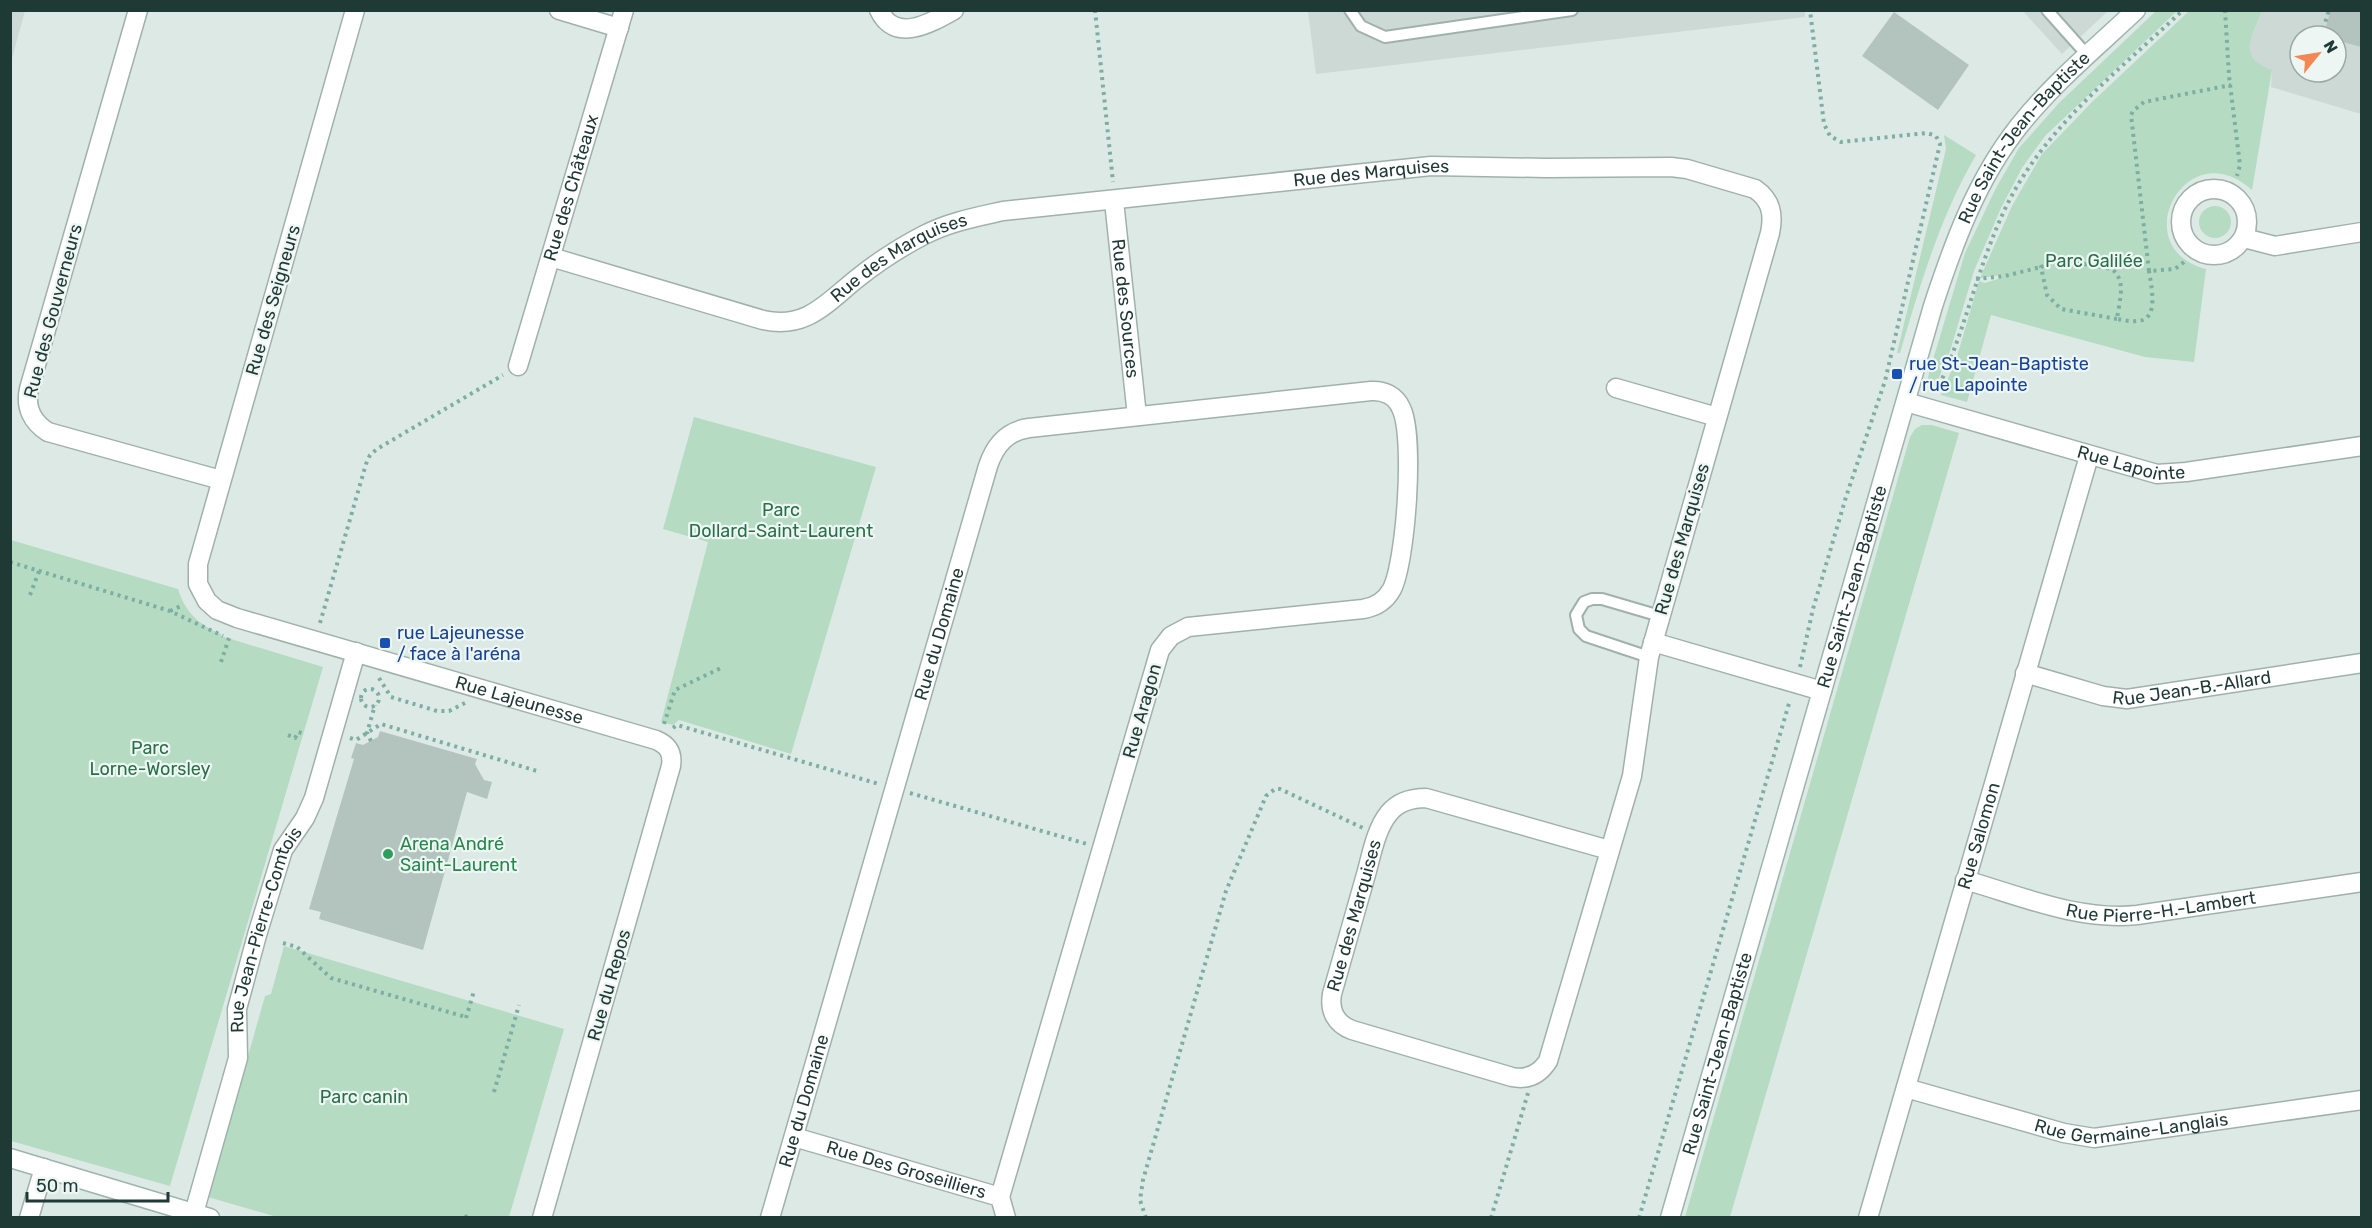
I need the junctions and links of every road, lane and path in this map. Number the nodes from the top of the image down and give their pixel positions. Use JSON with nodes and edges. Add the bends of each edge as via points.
{"nodes":[{"id":1,"x":138,"y":10,"type":"edge"},
{"id":2,"x":355,"y":10,"type":"edge"},
{"id":3,"x":559,"y":10,"type":"edge"},
{"id":4,"x":879,"y":10,"type":"edge"},
{"id":5,"x":954,"y":10,"type":"edge"},
{"id":6,"x":1095,"y":10,"type":"edge"},
{"id":7,"x":1350,"y":10,"type":"edge"},
{"id":8,"x":1572,"y":10,"type":"edge"},
{"id":9,"x":1810,"y":10,"type":"edge"},
{"id":10,"x":2047,"y":10,"type":"edge"},
{"id":11,"x":2136,"y":10,"type":"edge"},
{"id":12,"x":2183,"y":10,"type":"edge"},
{"id":13,"x":2225,"y":10,"type":"edge"},
{"id":14,"x":622,"y":19,"type":"edge"},
{"id":15,"x":2088,"y":56,"type":"junction"},
{"id":16,"x":2231,"y":86,"type":"junction"},
{"id":17,"x":2237,"y":176,"type":"dead end"},
{"id":18,"x":1113,"y":182,"type":"dead end"},
{"id":19,"x":1114,"y":201,"type":"junction"},
{"id":20,"x":2361,"y":232,"type":"edge"},
{"id":21,"x":2244,"y":238,"type":"dead end"},
{"id":22,"x":551,"y":257,"type":"junction"},
{"id":23,"x":2184,"y":262,"type":"dead end"},
{"id":24,"x":2041,"y":267,"type":"junction"},
{"id":25,"x":2149,"y":271,"type":"junction"},
{"id":26,"x":1976,"y":279,"type":"junction"},
{"id":27,"x":2117,"y":319,"type":"junction"},
{"id":28,"x":518,"y":366,"type":"joint"},
{"id":29,"x":1616,"y":388,"type":"dead end"},
{"id":30,"x":1396,"y":400,"type":"joint"},
{"id":31,"x":1906,"y":402,"type":"junction"},
{"id":32,"x":1931,"y":409,"type":"junction"},
{"id":33,"x":1137,"y":416,"type":"junction"},
{"id":34,"x":1717,"y":417,"type":"junction"},
{"id":35,"x":2361,"y":446,"type":"edge"},
{"id":36,"x":2089,"y":456,"type":"junction"},
{"id":37,"x":221,"y":480,"type":"junction"},
{"id":38,"x":10,"y":562,"type":"edge"},
{"id":39,"x":39,"y":571,"type":"junction"},
{"id":40,"x":200,"y":590,"type":"joint"},
{"id":41,"x":30,"y":595,"type":"dead end"},
{"id":42,"x":183,"y":605,"type":"dead end"},
{"id":43,"x":170,"y":611,"type":"junction"},
{"id":44,"x":1660,"y":616,"type":"junction"},
{"id":45,"x":319,"y":624,"type":"dead end"},
{"id":46,"x":223,"y":636,"type":"dead end"},
{"id":47,"x":229,"y":638,"type":"dead end"},
{"id":48,"x":1651,"y":649,"type":"junction"},
{"id":49,"x":356,"y":652,"type":"junction"},
{"id":50,"x":221,"y":663,"type":"dead end"},
{"id":51,"x":2361,"y":663,"type":"edge"},
{"id":52,"x":721,"y":668,"type":"dead end"},
{"id":53,"x":2025,"y":673,"type":"junction"},
{"id":54,"x":373,"y":674,"type":"dead end"},
{"id":55,"x":1795,"y":682,"type":"junction"},
{"id":56,"x":1822,"y":691,"type":"junction"},
{"id":57,"x":470,"y":702,"type":"dead end"},
{"id":58,"x":376,"y":704,"type":"junction"},
{"id":59,"x":371,"y":722,"type":"junction"},
{"id":60,"x":381,"y":724,"type":"junction"},
{"id":61,"x":663,"y":725,"type":"dead end"},
{"id":62,"x":673,"y":728,"type":"dead end"},
{"id":63,"x":367,"y":733,"type":"junction"},
{"id":64,"x":305,"y":734,"type":"dead end"},
{"id":65,"x":288,"y":735,"type":"dead end"},
{"id":66,"x":343,"y":736,"type":"dead end"},
{"id":67,"x":371,"y":741,"type":"dead end"},
{"id":68,"x":670,"y":752,"type":"joint"},
{"id":69,"x":537,"y":771,"type":"dead end"},
{"id":70,"x":879,"y":784,"type":"dead end"},
{"id":71,"x":909,"y":793,"type":"dead end"},
{"id":72,"x":1378,"y":836,"type":"junction"},
{"id":73,"x":1102,"y":848,"type":"junction"},
{"id":74,"x":1609,"y":850,"type":"junction"},
{"id":75,"x":1965,"y":880,"type":"junction"},
{"id":76,"x":2361,"y":882,"type":"edge"},
{"id":77,"x":283,"y":942,"type":"dead end"},
{"id":78,"x":474,"y":991,"type":"dead end"},
{"id":79,"x":519,"y":1005,"type":"dead end"},
{"id":80,"x":1533,"y":1075,"type":"junction"},
{"id":81,"x":1906,"y":1088,"type":"junction"},
{"id":82,"x":494,"y":1092,"type":"dead end"},
{"id":83,"x":2361,"y":1100,"type":"edge"},
{"id":84,"x":794,"y":1137,"type":"junction"},
{"id":85,"x":10,"y":1158,"type":"edge"},
{"id":86,"x":44,"y":1168,"type":"junction"},
{"id":87,"x":1000,"y":1197,"type":"junction"},
{"id":88,"x":202,"y":1215,"type":"edge"},
{"id":89,"x":29,"y":1218,"type":"edge"},
{"id":90,"x":542,"y":1218,"type":"edge"},
{"id":91,"x":770,"y":1218,"type":"edge"},
{"id":92,"x":1006,"y":1218,"type":"edge"},
{"id":93,"x":1146,"y":1218,"type":"edge"},
{"id":94,"x":1491,"y":1218,"type":"edge"},
{"id":95,"x":1639,"y":1218,"type":"edge"},
{"id":96,"x":1670,"y":1218,"type":"edge"},
{"id":97,"x":1868,"y":1218,"type":"edge"}],
"edges":[{"from":1,"to":37,"type":"street","name":"Rue des Gouverneurs","via":[[29,389],[28,408],[33,419],[48,432]]},
{"from":2,"to":37,"type":"street","name":"Rue des Seigneurs"},
{"from":3,"to":14,"type":"street"},
{"from":4,"to":5,"type":"street","via":[[890,23],[909,29]]},
{"from":6,"to":18,"type":"path"},
{"from":7,"to":8,"type":"lane","via":[[1361,26],[1385,37]]},
{"from":9,"to":55,"type":"path","via":[[1824,124],[1830,136],[1841,142],[1927,133],[1936,136],[1940,144],[1885,381],[1846,497]]},
{"from":10,"to":15,"type":"lane"},
{"from":11,"to":15,"type":"street","name":"Rue Saint-Jean-Baptiste"},
{"from":12,"to":26,"type":"path","via":[[2044,146],[2011,197]]},
{"from":13,"to":16,"type":"path"},
{"from":14,"to":22,"type":"street","name":"Rue des Châteaux"},
{"from":15,"to":31,"type":"street","name":"Rue Saint-Jean-Baptiste","via":[[2020,124],[1984,180],[1946,267]]},
{"from":16,"to":17,"type":"path","via":[[2240,165]]},
{"from":16,"to":25,"type":"path","via":[[2151,100],[2133,111]]},
{"from":19,"to":22,"type":"street","name":"Rue des Marquises","via":[[1003,211],[945,226],[882,260],[816,312],[786,322],[763,320]]},
{"from":19,"to":33,"type":"street","name":"Rue des Sources"},
{"from":19,"to":34,"type":"street","name":"Rue des Marquises","via":[[1431,166],[1671,166],[1749,187],[1767,201],[1773,222]]},
{"from":20,"to":21,"type":"street","via":[[2275,246]]},
{"from":22,"to":28,"type":"street","name":"Rue des Châteaux"},
{"from":23,"to":25,"type":"path","via":[[2175,268]]},
{"from":24,"to":26,"type":"path"},
{"from":24,"to":27,"type":"path","via":[[2047,295],[2061,309]]},
{"from":24,"to":27,"type":"path","via":[[2062,260],[2112,269],[2118,274],[2121,288]]},
{"from":25,"to":27,"type":"path","via":[[2151,312],[2139,322]]},
{"from":26,"to":32,"type":"path","via":[[1956,346]]},
{"from":28,"to":45,"type":"path","via":[[370,455]]},
{"from":29,"to":34,"type":"street"},
{"from":30,"to":33,"type":"street","name":"Rue du Domaine","via":[[1388,393],[1371,391]]},
{"from":30,"to":73,"type":"street","name":"Rue Aragon","via":[[1405,420],[1408,495],[1395,584],[1389,594],[1369,608],[1194,626],[1171,636],[1157,656]]},
{"from":31,"to":32,"type":"street","name":"Rue Lapointe"},
{"from":31,"to":56,"type":"street","name":"Rue Saint-Jean-Baptiste"},
{"from":32,"to":36,"type":"street","name":"Rue Lapointe"},
{"from":33,"to":84,"type":"street","name":"Rue du Domaine","via":[[1022,429],[1004,438],[992,454]]},
{"from":34,"to":44,"type":"street","name":"Rue des Marquises"},
{"from":35,"to":36,"type":"street","name":"Rue Lapointe","via":[[2170,474]]},
{"from":36,"to":53,"type":"street","name":"Rue Salomon"},
{"from":37,"to":40,"type":"street","name":"Rue des Seigneurs","via":[[198,564]]},
{"from":38,"to":39,"type":"path"},
{"from":39,"to":41,"type":"path"},
{"from":39,"to":43,"type":"path"},
{"from":40,"to":49,"type":"street","name":"Rue Lajeunesse","via":[[212,606],[228,614]]},
{"from":42,"to":43,"type":"path"},
{"from":43,"to":46,"type":"path"},
{"from":44,"to":48,"type":"street","name":"Rue des Marquises"},
{"from":44,"to":48,"type":"lane","via":[[1597,598],[1584,603],[1576,615],[1579,629],[1586,636]]},
{"from":47,"to":50,"type":"path"},
{"from":48,"to":55,"type":"street"},
{"from":48,"to":74,"type":"street","name":"Rue des Marquises","via":[[1633,771]]},
{"from":49,"to":68,"type":"street","name":"Rue Lajeunesse","via":[[655,740]]},
{"from":49,"to":88,"type":"street","name":"Rue Jean-Pierre-Comtois","via":[[314,798],[283,850],[257,935],[237,1009],[238,1058]]},
{"from":51,"to":53,"type":"street","name":"Rue Jean-B.-Allard","via":[[2127,699],[2103,696]]},
{"from":52,"to":61,"type":"path","via":[[675,690]]},
{"from":53,"to":75,"type":"street","name":"Rue Salomon"},
{"from":54,"to":57,"type":"path","name":"Rue Lajeunesse","via":[[391,697],[437,711],[449,711]]},
{"from":55,"to":56,"type":"street"},
{"from":55,"to":95,"type":"path"},
{"from":56,"to":96,"type":"street","name":"Rue Saint-Jean-Baptiste"},
{"from":58,"to":58,"type":"path","via":[[376,692],[364,692],[364,704]]},
{"from":58,"to":59,"type":"path"},
{"from":59,"to":60,"type":"path"},
{"from":59,"to":63,"type":"path"},
{"from":60,"to":63,"type":"path"},
{"from":60,"to":69,"type":"path"},
{"from":62,"to":70,"type":"path","via":[[676,725]]},
{"from":63,"to":66,"type":"path","via":[[356,740]]},
{"from":63,"to":67,"type":"path"},
{"from":64,"to":65,"type":"path","via":[[298,732],[295,738]]},
{"from":68,"to":90,"type":"street","name":"Rue du Repos","via":[[671,766]]},
{"from":71,"to":73,"type":"path"},
{"from":72,"to":74,"type":"street","name":"Rue des Marquises","via":[[1391,811],[1401,803],[1419,798]]},
{"from":72,"to":80,"type":"street","name":"Rue des Marquises","via":[[1332,994],[1334,1016],[1352,1030],[1512,1077]]},
{"from":72,"to":93,"type":"path","via":[[1288,792],[1275,789],[1266,796],[1226,891],[1140,1189]]},
{"from":73,"to":87,"type":"street","name":"Rue Aragon"},
{"from":74,"to":80,"type":"street","name":"Rue des Marquises","via":[[1550,1056]]},
{"from":75,"to":76,"type":"street","name":"Rue Pierre-H.-Lambert","via":[[2106,917]]},
{"from":75,"to":81,"type":"street","name":"Rue Salomon"},
{"from":77,"to":78,"type":"path","via":[[297,947],[332,978],[466,1018]]},
{"from":79,"to":82,"type":"path"},
{"from":80,"to":94,"type":"path"},
{"from":81,"to":83,"type":"street","name":"Rue Germaine-Langlais","via":[[2094,1138]]},
{"from":81,"to":97,"type":"street","name":"Rue Salomon"},
{"from":84,"to":87,"type":"street","name":"Rue Des Groseilliers"},
{"from":84,"to":91,"type":"street","name":"Rue du Domaine"},
{"from":85,"to":86,"type":"street"},
{"from":86,"to":88,"type":"street"},
{"from":86,"to":89,"type":"street"},
{"from":87,"to":92,"type":"street","name":"Rue Des Groseilliers"}]}
